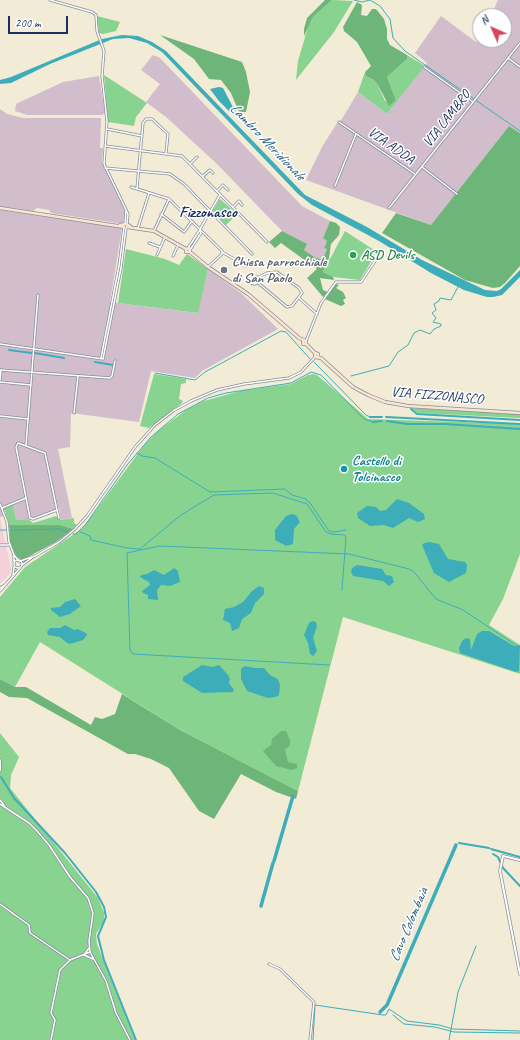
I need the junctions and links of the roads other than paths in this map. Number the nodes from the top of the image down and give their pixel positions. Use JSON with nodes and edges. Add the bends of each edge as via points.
{"nodes":[{"id":1,"x":50,"y":0,"type":"edge"},
{"id":2,"x":520,"y":42,"type":"edge"},
{"id":3,"x":508,"y":58,"type":"junction"},
{"id":4,"x":424,"y":67,"type":"dead end"},
{"id":5,"x":520,"y":67,"type":"edge"},
{"id":6,"x":473,"y":102,"type":"junction"},
{"id":7,"x":339,"y":122,"type":"dead end"},
{"id":8,"x":107,"y":129,"type":"junction"},
{"id":9,"x":356,"y":134,"type":"junction"},
{"id":10,"x":142,"y":136,"type":"junction"},
{"id":11,"x":105,"y":146,"type":"junction"},
{"id":12,"x":141,"y":150,"type":"junction"},
{"id":13,"x":166,"y":154,"type":"junction"},
{"id":14,"x":197,"y":157,"type":"dead end"},
{"id":15,"x":191,"y":163,"type":"junction"},
{"id":16,"x":422,"y":167,"type":"junction"},
{"id":17,"x":105,"y":168,"type":"junction"},
{"id":18,"x":139,"y":170,"type":"junction"},
{"id":19,"x":213,"y":173,"type":"dead end"},
{"id":20,"x":415,"y":174,"type":"junction"},
{"id":21,"x":203,"y":176,"type":"junction"},
{"id":22,"x":335,"y":186,"type":"dead end"},
{"id":23,"x":131,"y":187,"type":"dead end"},
{"id":24,"x":137,"y":189,"type":"junction"},
{"id":25,"x":228,"y":190,"type":"dead end"},
{"id":26,"x":217,"y":191,"type":"junction"},
{"id":27,"x":149,"y":193,"type":"junction"},
{"id":28,"x":220,"y":194,"type":"junction"},
{"id":29,"x":457,"y":194,"type":"dead end"},
{"id":30,"x":170,"y":199,"type":"junction"},
{"id":31,"x":242,"y":205,"type":"dead end"},
{"id":32,"x":233,"y":207,"type":"junction"},
{"id":33,"x":0,"y":208,"type":"edge"},
{"id":34,"x":389,"y":208,"type":"dead end"},
{"id":35,"x":210,"y":212,"type":"junction"},
{"id":36,"x":161,"y":214,"type":"junction"},
{"id":37,"x":192,"y":221,"type":"junction"},
{"id":38,"x":125,"y":226,"type":"junction"},
{"id":39,"x":138,"y":228,"type":"junction"},
{"id":40,"x":200,"y":230,"type":"junction"},
{"id":41,"x":154,"y":231,"type":"junction"},
{"id":42,"x":165,"y":236,"type":"junction"},
{"id":43,"x":267,"y":242,"type":"dead end"},
{"id":44,"x":149,"y":243,"type":"dead end"},
{"id":45,"x":178,"y":244,"type":"junction"},
{"id":46,"x":160,"y":248,"type":"junction"},
{"id":47,"x":189,"y":249,"type":"junction"},
{"id":48,"x":222,"y":252,"type":"junction"},
{"id":49,"x":252,"y":254,"type":"dead end"},
{"id":50,"x":157,"y":255,"type":"dead end"},
{"id":51,"x":172,"y":256,"type":"dead end"},
{"id":52,"x":375,"y":261,"type":"dead end"},
{"id":53,"x":246,"y":266,"type":"dead end"},
{"id":54,"x":208,"y":267,"type":"junction"},
{"id":55,"x":257,"y":278,"type":"junction"},
{"id":56,"x":257,"y":282,"type":"junction"},
{"id":57,"x":38,"y":295,"type":"dead end"},
{"id":58,"x":299,"y":298,"type":"junction"},
{"id":59,"x":317,"y":314,"type":"junction"},
{"id":60,"x":305,"y":342,"type":"junction"},
{"id":61,"x":0,"y":344,"type":"edge"},
{"id":62,"x":34,"y":349,"type":"junction"},
{"id":63,"x":316,"y":358,"type":"junction"},
{"id":64,"x":115,"y":361,"type":"dead end"},
{"id":65,"x":0,"y":370,"type":"edge"},
{"id":66,"x":32,"y":372,"type":"junction"},
{"id":67,"x":78,"y":376,"type":"junction"},
{"id":68,"x":0,"y":381,"type":"edge"},
{"id":69,"x":31,"y":385,"type":"junction"},
{"id":70,"x":74,"y":413,"type":"dead end"},
{"id":71,"x":520,"y":413,"type":"edge"},
{"id":72,"x":0,"y":416,"type":"edge"},
{"id":73,"x":29,"y":419,"type":"junction"},
{"id":74,"x":26,"y":445,"type":"junction"},
{"id":75,"x":26,"y":497,"type":"junction"},
{"id":76,"x":0,"y":504,"type":"edge"},
{"id":77,"x":2,"y":508,"type":"junction"},
{"id":78,"x":57,"y":510,"type":"junction"},
{"id":79,"x":59,"y":518,"type":"dead end"},
{"id":80,"x":0,"y":545,"type":"edge"},
{"id":81,"x":10,"y":545,"type":"junction"},
{"id":82,"x":14,"y":555,"type":"junction"},
{"id":83,"x":35,"y":556,"type":"junction"},
{"id":84,"x":19,"y":561,"type":"junction"},
{"id":85,"x":14,"y":562,"type":"junction"},
{"id":86,"x":14,"y":566,"type":"junction"},
{"id":87,"x":20,"y":567,"type":"junction"},
{"id":88,"x":12,"y":577,"type":"junction"},
{"id":89,"x":7,"y":583,"type":"junction"},
{"id":90,"x":0,"y":588,"type":"edge"},
{"id":91,"x":0,"y":591,"type":"edge"},
{"id":92,"x":0,"y":760,"type":"edge"},
{"id":93,"x":0,"y":770,"type":"edge"},
{"id":94,"x":0,"y":800,"type":"edge"},
{"id":95,"x":0,"y":804,"type":"edge"},
{"id":96,"x":6,"y":806,"type":"junction"},
{"id":97,"x":520,"y":860,"type":"edge"},
{"id":98,"x":0,"y":904,"type":"edge"},
{"id":99,"x":89,"y":947,"type":"junction"},
{"id":100,"x":90,"y":952,"type":"junction"},
{"id":101,"x":84,"y":955,"type":"junction"},
{"id":102,"x":66,"y":958,"type":"junction"},
{"id":103,"x":93,"y":958,"type":"junction"},
{"id":104,"x":70,"y":960,"type":"junction"},
{"id":105,"x":66,"y":964,"type":"junction"},
{"id":106,"x":269,"y":964,"type":"dead end"},
{"id":107,"x":520,"y":974,"type":"edge"},
{"id":108,"x":51,"y":1040,"type":"edge"},
{"id":109,"x":130,"y":1040,"type":"edge"},
{"id":110,"x":310,"y":1040,"type":"edge"}],
"edges":[{"from":1,"to":8,"type":"street","via":[[94,13],[104,51],[102,76]]},
{"from":2,"to":3,"type":"street","name":"VIA LAMBRO"},
{"from":3,"to":5,"type":"street"},
{"from":3,"to":6,"type":"street","name":"VIA LAMBRO"},
{"from":4,"to":6,"type":"street"},
{"from":6,"to":16,"type":"street","name":"VIA LAMBRO"},
{"from":7,"to":9,"type":"street","name":"VIA ADDA"},
{"from":8,"to":10,"type":"street"},
{"from":8,"to":11,"type":"street"},
{"from":9,"to":20,"type":"street","name":"VIA ADDA"},
{"from":9,"to":22,"type":"street"},
{"from":10,"to":12,"type":"street"},
{"from":10,"to":13,"type":"street","via":[[144,122],[146,119],[152,119],[168,134]]},
{"from":11,"to":12,"type":"street"},
{"from":11,"to":17,"type":"street"},
{"from":12,"to":13,"type":"street"},
{"from":12,"to":18,"type":"street"},
{"from":13,"to":15,"type":"street","via":[[182,156]]},
{"from":14,"to":15,"type":"street"},
{"from":15,"to":21,"type":"street"},
{"from":16,"to":20,"type":"street","name":"VIA LAMBRO"},
{"from":16,"to":29,"type":"street"},
{"from":17,"to":18,"type":"street"},
{"from":17,"to":38,"type":"street","via":[[128,216]]},
{"from":18,"to":24,"type":"street"},
{"from":18,"to":35,"type":"street","via":[[170,174],[184,184]]},
{"from":19,"to":21,"type":"street","via":[[210,170]]},
{"from":20,"to":34,"type":"street","name":"VIA LAMBRO"},
{"from":21,"to":26,"type":"street"},
{"from":23,"to":24,"type":"street"},
{"from":24,"to":27,"type":"street"},
{"from":25,"to":26,"type":"street","via":[[223,185]]},
{"from":26,"to":28,"type":"street"},
{"from":27,"to":30,"type":"street"},
{"from":27,"to":39,"type":"street"},
{"from":28,"to":32,"type":"street"},
{"from":28,"to":35,"type":"street"},
{"from":30,"to":36,"type":"street"},
{"from":30,"to":37,"type":"street"},
{"from":31,"to":32,"type":"street","via":[[239,201]]},
{"from":32,"to":43,"type":"street"},
{"from":33,"to":38,"type":"main road"},
{"from":35,"to":40,"type":"street"},
{"from":35,"to":49,"type":"street"},
{"from":36,"to":37,"type":"street","via":[[184,232]]},
{"from":36,"to":41,"type":"street"},
{"from":37,"to":40,"type":"street"},
{"from":38,"to":39,"type":"main road"},
{"from":38,"to":62,"type":"street","via":[[102,358]]},
{"from":39,"to":41,"type":"main road"},
{"from":40,"to":47,"type":"street"},
{"from":40,"to":48,"type":"street"},
{"from":41,"to":42,"type":"main road"},
{"from":42,"to":45,"type":"main road"},
{"from":42,"to":46,"type":"street"},
{"from":44,"to":46,"type":"street"},
{"from":45,"to":47,"type":"main road"},
{"from":45,"to":51,"type":"street"},
{"from":46,"to":50,"type":"street"},
{"from":47,"to":54,"type":"main road"},
{"from":48,"to":53,"type":"street"},
{"from":48,"to":54,"type":"street"},
{"from":52,"to":59,"type":"street","via":[[361,282],[336,282]]},
{"from":54,"to":60,"type":"main road","via":[[248,294]]},
{"from":55,"to":56,"type":"street"},
{"from":55,"to":56,"type":"street","via":[[253,276],[250,279],[253,284]]},
{"from":55,"to":58,"type":"street","via":[[270,272],[280,273],[301,290]]},
{"from":56,"to":58,"type":"street","via":[[287,306],[292,306]]},
{"from":57,"to":62,"type":"street"},
{"from":58,"to":59,"type":"street"},
{"from":59,"to":60,"type":"street"},
{"from":60,"to":63,"type":"main road","name":"VIA FIZZONASCO","via":[[318,353]]},
{"from":61,"to":62,"type":"street"},
{"from":62,"to":66,"type":"street"},
{"from":63,"to":71,"type":"main road","name":"VIA FIZZONASCO","via":[[354,387],[385,402],[408,406]]},
{"from":63,"to":83,"type":"street","via":[[289,378],[217,390],[173,411],[135,447],[87,516],[59,542]]},
{"from":64,"to":67,"type":"street","via":[[111,378]]},
{"from":65,"to":66,"type":"street"},
{"from":65,"to":68,"type":"street"},
{"from":66,"to":67,"type":"street"},
{"from":66,"to":69,"type":"street"},
{"from":67,"to":70,"type":"street"},
{"from":68,"to":69,"type":"street"},
{"from":69,"to":73,"type":"street"},
{"from":72,"to":73,"type":"street"},
{"from":73,"to":74,"type":"street"},
{"from":74,"to":75,"type":"street","via":[[18,443],[16,447]]},
{"from":74,"to":78,"type":"street","via":[[46,452]]},
{"from":75,"to":77,"type":"street"},
{"from":75,"to":78,"type":"street","via":[[31,519]]},
{"from":76,"to":77,"type":"street"},
{"from":77,"to":81,"type":"street"},
{"from":78,"to":79,"type":"street"},
{"from":80,"to":81,"type":"street"},
{"from":81,"to":82,"type":"street"},
{"from":82,"to":84,"type":"street"},
{"from":82,"to":85,"type":"street"},
{"from":83,"to":84,"type":"street"},
{"from":83,"to":87,"type":"street"},
{"from":84,"to":85,"type":"street"},
{"from":84,"to":87,"type":"street"},
{"from":85,"to":86,"type":"street"},
{"from":86,"to":87,"type":"street"},
{"from":86,"to":88,"type":"street"},
{"from":87,"to":88,"type":"street"},
{"from":88,"to":89,"type":"street"},
{"from":89,"to":90,"type":"street"},
{"from":89,"to":91,"type":"street"},
{"from":92,"to":93,"type":"street"},
{"from":94,"to":96,"type":"street"},
{"from":95,"to":96,"type":"street"},
{"from":96,"to":99,"type":"street","via":[[37,830],[88,898],[93,918]]},
{"from":97,"to":107,"type":"street","via":[[505,856],[502,857],[501,864]]},
{"from":98,"to":102,"type":"street","via":[[29,925],[30,933]]},
{"from":99,"to":100,"type":"street"},
{"from":99,"to":101,"type":"street"},
{"from":100,"to":101,"type":"street"},
{"from":100,"to":103,"type":"street"},
{"from":101,"to":103,"type":"street"},
{"from":101,"to":104,"type":"street"},
{"from":102,"to":104,"type":"street"},
{"from":102,"to":105,"type":"street"},
{"from":103,"to":109,"type":"street"},
{"from":104,"to":105,"type":"street"},
{"from":105,"to":108,"type":"street","via":[[58,974],[51,1009],[55,1020]]},
{"from":106,"to":110,"type":"street","via":[[280,970],[314,1002]]}]}
